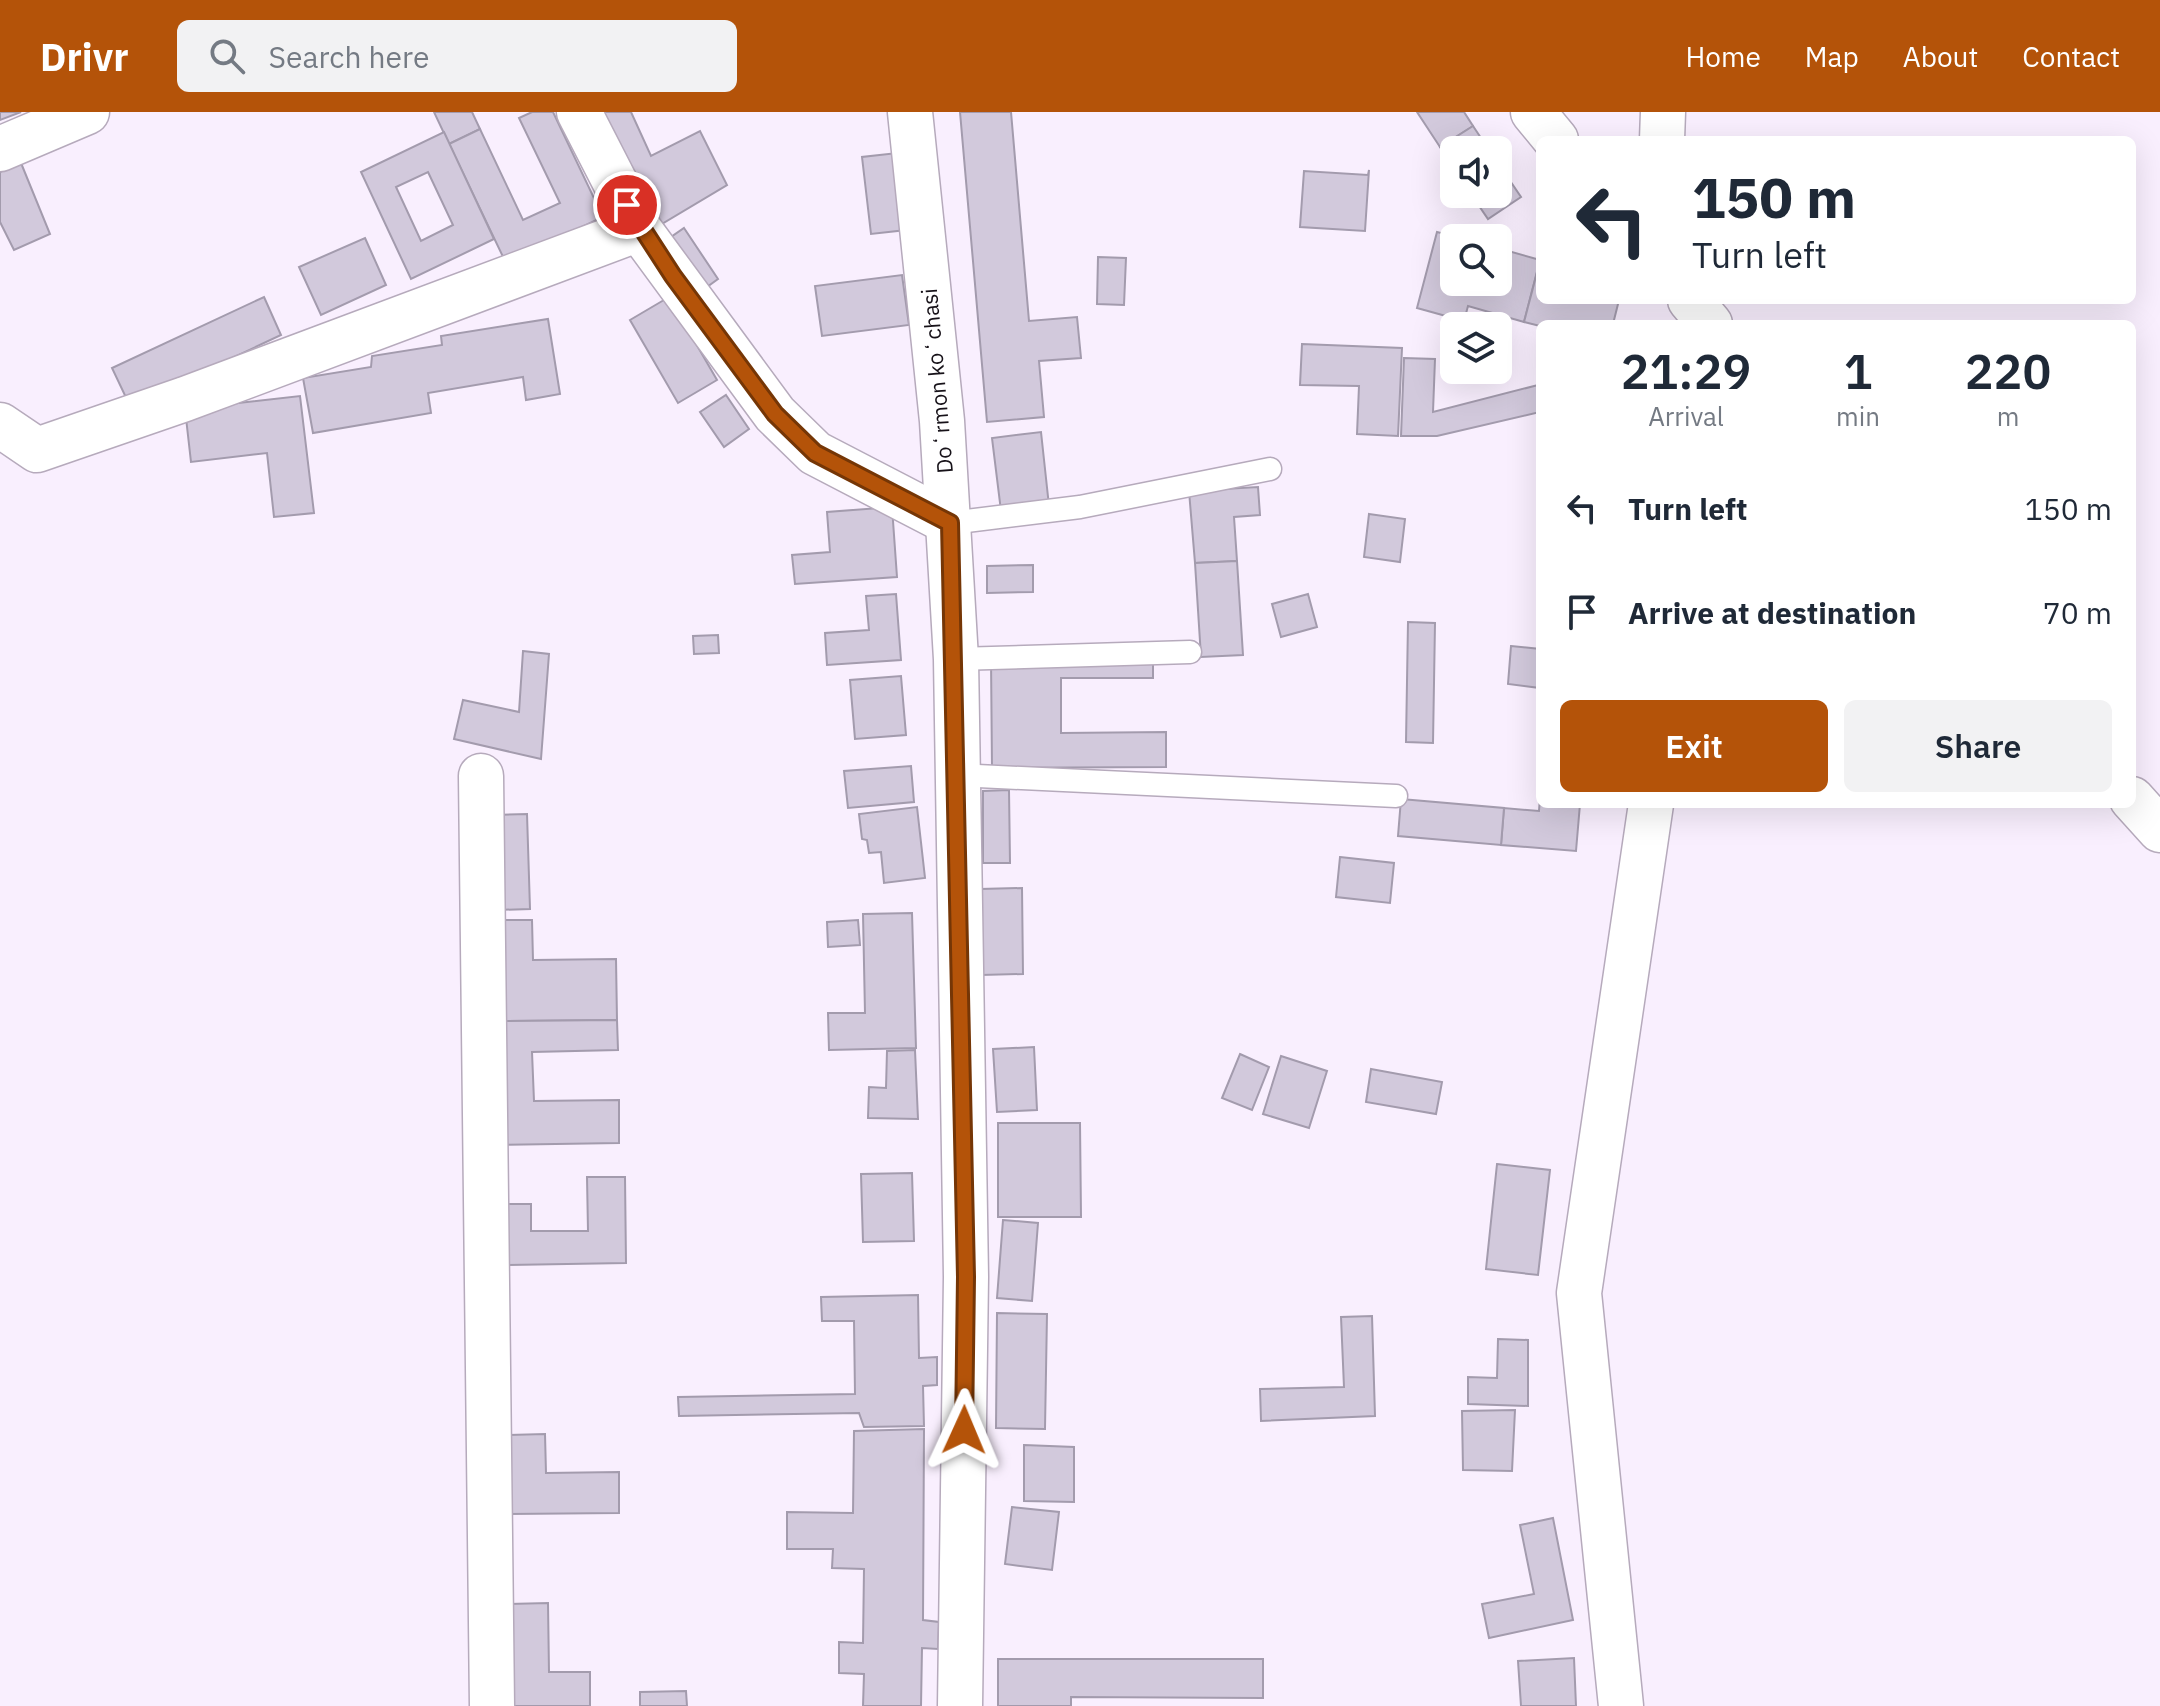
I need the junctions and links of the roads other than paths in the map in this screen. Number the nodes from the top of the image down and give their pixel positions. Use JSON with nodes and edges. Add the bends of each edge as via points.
{"nodes":[{"id":1,"x":87,"y":112,"type":"edge"},
{"id":2,"x":579,"y":112,"type":"edge"},
{"id":3,"x":910,"y":112,"type":"edge"},
{"id":4,"x":1533,"y":112,"type":"edge"},
{"id":5,"x":1663,"y":112,"type":"edge"},
{"id":6,"x":1553,"y":136,"type":"edge"},
{"id":7,"x":1662,"y":136,"type":"edge"},
{"id":8,"x":0,"y":149,"type":"edge"},
{"id":9,"x":639,"y":229,"type":"junction"},
{"id":10,"x":1693,"y":304,"type":"edge"},
{"id":11,"x":1707,"y":320,"type":"edge"},
{"id":12,"x":0,"y":425,"type":"edge"},
{"id":13,"x":1270,"y":469,"type":"dead end"},
{"id":14,"x":950,"y":523,"type":"junction"},
{"id":15,"x":1190,"y":652,"type":"dead end"},
{"id":16,"x":956,"y":659,"type":"junction"},
{"id":17,"x":957,"y":775,"type":"junction"},
{"id":18,"x":481,"y":776,"type":"dead end"},
{"id":19,"x":1396,"y":796,"type":"dead end"},
{"id":20,"x":2136,"y":803,"type":"edge"},
{"id":21,"x":1650,"y":808,"type":"edge"},
{"id":22,"x":2160,"y":830,"type":"edge"},
{"id":23,"x":492,"y":1706,"type":"edge"},
{"id":24,"x":960,"y":1706,"type":"edge"},
{"id":25,"x":1621,"y":1706,"type":"edge"}],
"edges":[{"from":1,"to":8,"type":"street"},
{"from":2,"to":9,"type":"street"},
{"from":3,"to":14,"type":"street","name":"Doʻrmon koʻchasi"},
{"from":4,"to":6,"type":"street"},
{"from":5,"to":7,"type":"street"},
{"from":9,"to":12,"type":"street","via":[[37,450]]},
{"from":9,"to":14,"type":"street","via":[[775,414],[815,453]]},
{"from":10,"to":11,"type":"street"},
{"from":13,"to":14,"type":"lane","via":[[1080,507]]},
{"from":14,"to":16,"type":"street","name":"Doʻrmon koʻchasi"},
{"from":15,"to":16,"type":"lane"},
{"from":16,"to":17,"type":"street","name":"Doʻrmon koʻchasi"},
{"from":17,"to":19,"type":"lane"},
{"from":17,"to":24,"type":"street","name":"Doʻrmon koʻchasi","via":[[966,1277]]},
{"from":18,"to":23,"type":"street"},
{"from":20,"to":22,"type":"street"},
{"from":21,"to":25,"type":"street","via":[[1579,1293]]}]}
